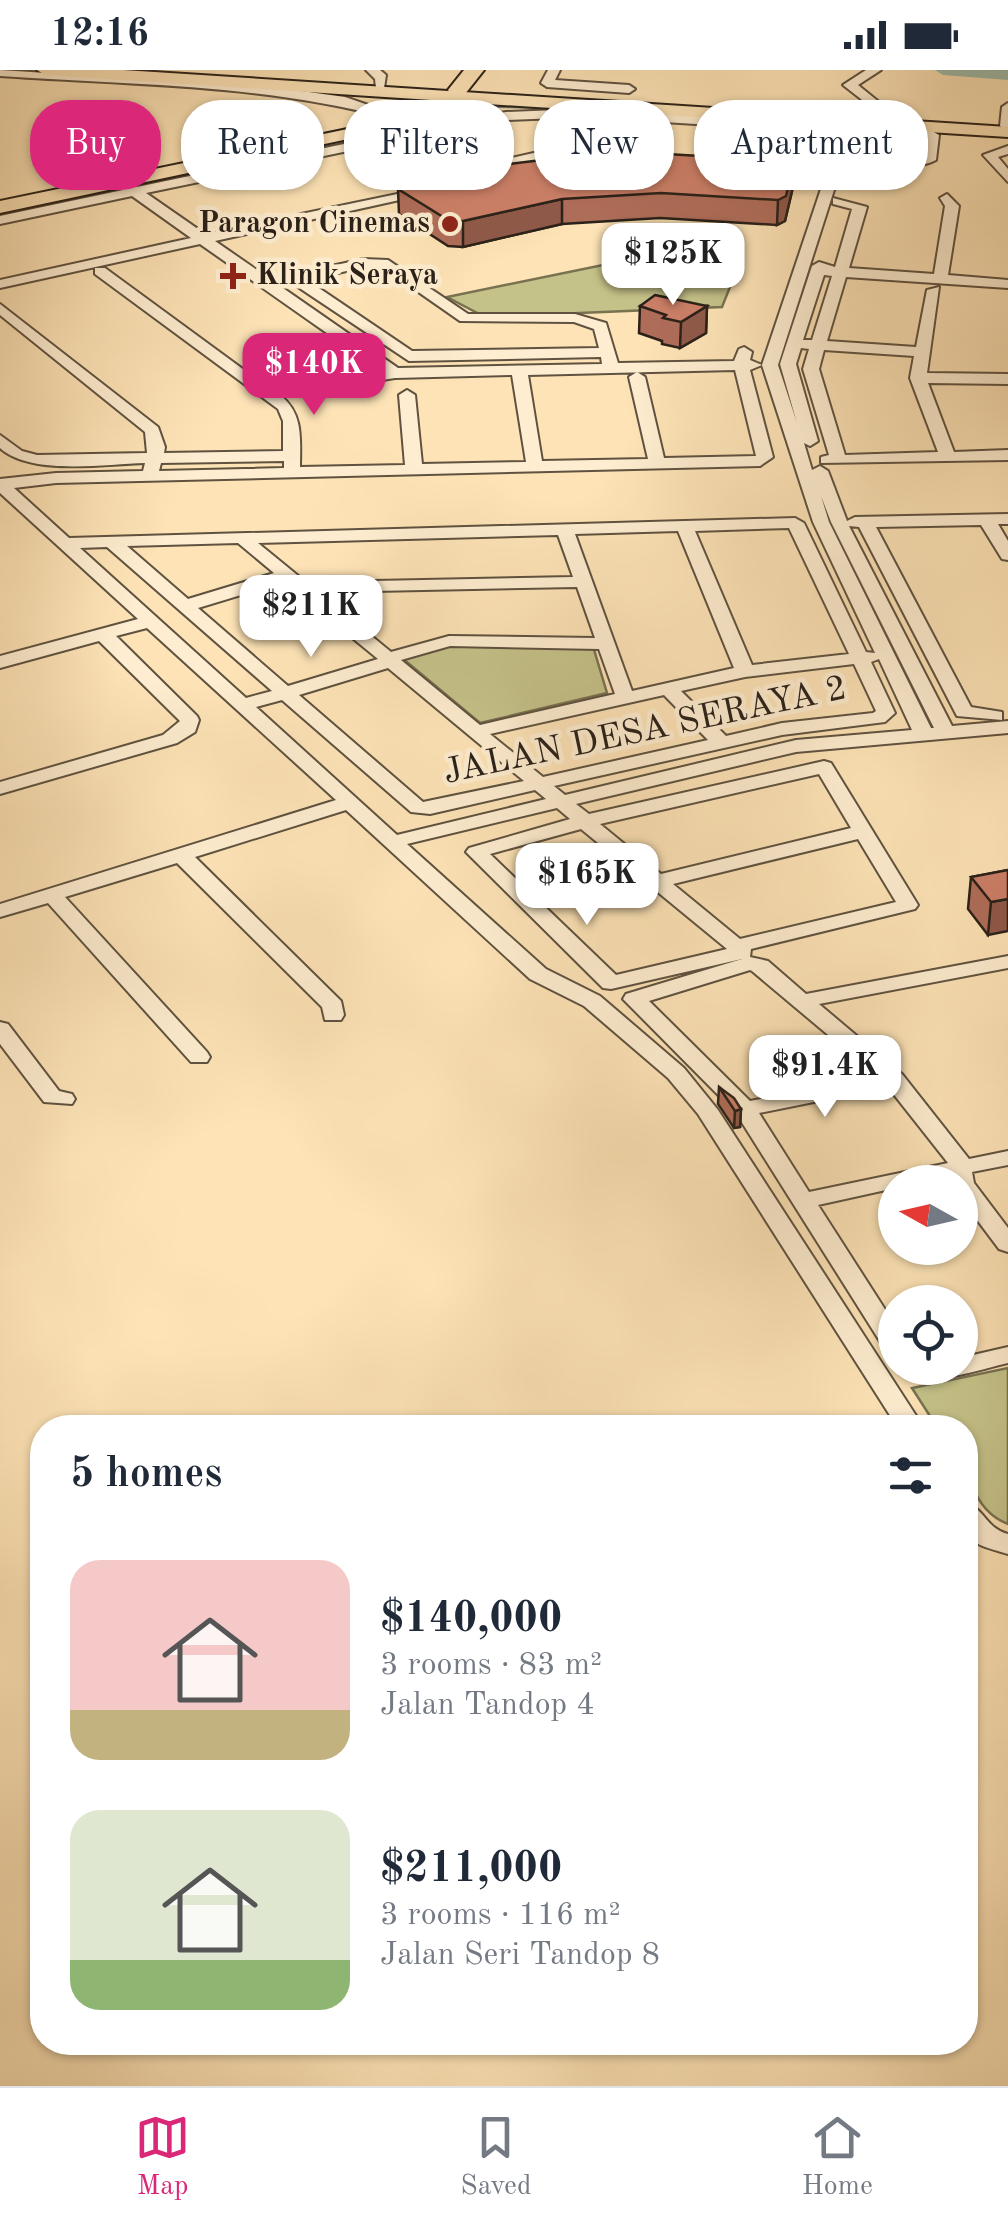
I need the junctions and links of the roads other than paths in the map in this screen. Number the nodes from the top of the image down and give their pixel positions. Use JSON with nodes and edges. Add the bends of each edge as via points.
{"nodes":[{"id":1,"x":45,"y":70,"type":"edge"},
{"id":2,"x":150,"y":70,"type":"edge"},
{"id":3,"x":450,"y":70,"type":"edge"},
{"id":4,"x":474,"y":70,"type":"edge"},
{"id":5,"x":554,"y":70,"type":"edge"},
{"id":6,"x":875,"y":70,"type":"edge"},
{"id":7,"x":0,"y":72,"type":"edge"},
{"id":8,"x":628,"y":88,"type":"junction"},
{"id":9,"x":387,"y":94,"type":"edge"},
{"id":10,"x":440,"y":96,"type":"junction"},
{"id":11,"x":704,"y":100,"type":"edge"},
{"id":12,"x":870,"y":100,"type":"edge"},
{"id":13,"x":694,"y":113,"type":"edge"},
{"id":14,"x":694,"y":121,"type":"edge"},
{"id":15,"x":928,"y":125,"type":"edge"},
{"id":16,"x":1008,"y":125,"type":"edge"},
{"id":17,"x":928,"y":132,"type":"edge"},
{"id":18,"x":1008,"y":150,"type":"edge"},
{"id":19,"x":534,"y":156,"type":"edge"},
{"id":20,"x":1008,"y":178,"type":"edge"},
{"id":21,"x":161,"y":179,"type":"edge"},
{"id":22,"x":161,"y":181,"type":"edge"},
{"id":23,"x":108,"y":190,"type":"edge"},
{"id":24,"x":116,"y":190,"type":"edge"},
{"id":25,"x":132,"y":190,"type":"edge"},
{"id":26,"x":829,"y":190,"type":"edge"},
{"id":27,"x":833,"y":191,"type":"junction"},
{"id":28,"x":0,"y":198,"type":"edge"},
{"id":29,"x":947,"y":198,"type":"dead end"},
{"id":30,"x":0,"y":206,"type":"edge"},
{"id":31,"x":0,"y":220,"type":"edge"},
{"id":32,"x":201,"y":238,"type":"junction"},
{"id":33,"x":810,"y":270,"type":"junction"},
{"id":34,"x":0,"y":271,"type":"edge"},
{"id":35,"x":100,"y":271,"type":"junction"},
{"id":36,"x":838,"y":272,"type":"junction"},
{"id":37,"x":294,"y":278,"type":"junction"},
{"id":38,"x":0,"y":284,"type":"edge"},
{"id":39,"x":268,"y":284,"type":"junction"},
{"id":40,"x":1008,"y":284,"type":"edge"},
{"id":41,"x":937,"y":285,"type":"junction"},
{"id":42,"x":0,"y":294,"type":"edge"},
{"id":43,"x":0,"y":308,"type":"edge"},
{"id":44,"x":796,"y":343,"type":"junction"},
{"id":45,"x":817,"y":344,"type":"junction"},
{"id":46,"x":922,"y":352,"type":"junction"},
{"id":47,"x":402,"y":354,"type":"junction"},
{"id":48,"x":742,"y":358,"type":"junction"},
{"id":49,"x":378,"y":360,"type":"junction"},
{"id":50,"x":609,"y":360,"type":"junction"},
{"id":51,"x":779,"y":364,"type":"junction"},
{"id":52,"x":519,"y":370,"type":"junction"},
{"id":53,"x":394,"y":373,"type":"junction"},
{"id":54,"x":637,"y":377,"type":"dead end"},
{"id":55,"x":918,"y":378,"type":"junction"},
{"id":56,"x":1008,"y":379,"type":"edge"},
{"id":57,"x":267,"y":394,"type":"junction"},
{"id":58,"x":407,"y":395,"type":"dead end"},
{"id":59,"x":0,"y":440,"type":"edge"},
{"id":60,"x":1008,"y":455,"type":"edge"},
{"id":61,"x":948,"y":456,"type":"junction"},
{"id":62,"x":155,"y":457,"type":"junction"},
{"id":63,"x":816,"y":460,"type":"junction"},
{"id":64,"x":839,"y":460,"type":"junction"},
{"id":65,"x":657,"y":463,"type":"junction"},
{"id":66,"x":292,"y":464,"type":"junction"},
{"id":67,"x":535,"y":467,"type":"junction"},
{"id":68,"x":414,"y":470,"type":"junction"},
{"id":69,"x":149,"y":476,"type":"junction"},
{"id":70,"x":0,"y":485,"type":"edge"},
{"id":71,"x":1008,"y":519,"type":"edge"},
{"id":72,"x":987,"y":520,"type":"junction"},
{"id":73,"x":830,"y":522,"type":"junction"},
{"id":74,"x":866,"y":522,"type":"junction"},
{"id":75,"x":684,"y":526,"type":"junction"},
{"id":76,"x":565,"y":529,"type":"junction"},
{"id":77,"x":242,"y":538,"type":"junction"},
{"id":78,"x":111,"y":542,"type":"junction"},
{"id":79,"x":66,"y":543,"type":"junction"},
{"id":80,"x":1008,"y":555,"type":"edge"},
{"id":81,"x":287,"y":575,"type":"junction"},
{"id":82,"x":584,"y":582,"type":"junction"},
{"id":83,"x":314,"y":598,"type":"junction"},
{"id":84,"x":185,"y":606,"type":"junction"},
{"id":85,"x":151,"y":621,"type":"junction"},
{"id":86,"x":103,"y":634,"type":"junction"},
{"id":87,"x":606,"y":644,"type":"junction"},
{"id":88,"x":885,"y":656,"type":"junction"},
{"id":89,"x":861,"y":658,"type":"junction"},
{"id":90,"x":390,"y":660,"type":"junction"},
{"id":91,"x":0,"y":662,"type":"edge"},
{"id":92,"x":744,"y":672,"type":"junction"},
{"id":93,"x":669,"y":689,"type":"junction"},
{"id":94,"x":282,"y":694,"type":"junction"},
{"id":95,"x":626,"y":699,"type":"junction"},
{"id":96,"x":244,"y":705,"type":"junction"},
{"id":97,"x":1008,"y":715,"type":"edge"},
{"id":98,"x":1008,"y":728,"type":"edge"},
{"id":99,"x":477,"y":731,"type":"junction"},
{"id":100,"x":945,"y":731,"type":"junction"},
{"id":101,"x":923,"y":732,"type":"junction"},
{"id":102,"x":721,"y":742,"type":"junction"},
{"id":103,"x":542,"y":784,"type":"junction"},
{"id":104,"x":0,"y":788,"type":"edge"},
{"id":105,"x":352,"y":802,"type":"junction"},
{"id":106,"x":564,"y":802,"type":"junction"},
{"id":107,"x":586,"y":820,"type":"junction"},
{"id":108,"x":866,"y":831,"type":"junction"},
{"id":109,"x":395,"y":842,"type":"junction"},
{"id":110,"x":181,"y":855,"type":"junction"},
{"id":111,"x":658,"y":881,"type":"junction"},
{"id":112,"x":52,"y":895,"type":"junction"},
{"id":113,"x":0,"y":911,"type":"edge"},
{"id":114,"x":736,"y":946,"type":"junction"},
{"id":115,"x":1008,"y":962,"type":"edge"},
{"id":116,"x":802,"y":1001,"type":"junction"},
{"id":117,"x":334,"y":1015,"type":"dead end"},
{"id":118,"x":0,"y":1028,"type":"edge"},
{"id":119,"x":199,"y":1057,"type":"dead end"},
{"id":120,"x":894,"y":1079,"type":"junction"},
{"id":121,"x":64,"y":1099,"type":"dead end"},
{"id":122,"x":745,"y":1109,"type":"junction"},
{"id":123,"x":1008,"y":1158,"type":"edge"},
{"id":124,"x":961,"y":1165,"type":"edge"},
{"id":125,"x":968,"y":1165,"type":"edge"},
{"id":126,"x":878,"y":1184,"type":"edge"},
{"id":127,"x":804,"y":1200,"type":"junction"},
{"id":128,"x":978,"y":1205,"type":"edge"},
{"id":129,"x":1008,"y":1244,"type":"edge"},
{"id":130,"x":878,"y":1318,"type":"edge"},
{"id":131,"x":1008,"y":1355,"type":"edge"},
{"id":132,"x":978,"y":1362,"type":"edge"},
{"id":133,"x":903,"y":1415,"type":"edge"},
{"id":134,"x":978,"y":1529,"type":"edge"},
{"id":135,"x":1008,"y":1544,"type":"edge"}],
"edges":[{"from":1,"to":9,"type":"main road"},
{"from":2,"to":9,"type":"main road"},
{"from":3,"to":10,"type":"highway"},
{"from":4,"to":10,"type":"highway"},
{"from":5,"to":8,"type":"street","via":[[547,83]]},
{"from":6,"to":12,"type":"street","via":[[849,85]]},
{"from":7,"to":9,"type":"street","via":[[346,101]]},
{"from":8,"to":10,"type":"main road"},
{"from":8,"to":11,"type":"main road"},
{"from":9,"to":10,"type":"main road"},
{"from":9,"to":10,"type":"main road"},
{"from":9,"to":28,"type":"main road","via":[[330,130]]},
{"from":10,"to":13,"type":"main road"},
{"from":10,"to":21,"type":"main road","via":[[348,134]]},
{"from":14,"to":22,"type":"street","via":[[506,116]]},
{"from":15,"to":16,"type":"main road"},
{"from":16,"to":17,"type":"street"},
{"from":18,"to":20,"type":"street","via":[[990,155]]},
{"from":19,"to":32,"type":"street"},
{"from":23,"to":30,"type":"main road"},
{"from":24,"to":31,"type":"street"},
{"from":25,"to":32,"type":"street"},
{"from":26,"to":27,"type":"street"},
{"from":27,"to":33,"type":"street"},
{"from":27,"to":36,"type":"street","via":[[860,207]]},
{"from":29,"to":41,"type":"street","via":[[952,206]]},
{"from":32,"to":34,"type":"street"},
{"from":32,"to":35,"type":"street"},
{"from":32,"to":38,"type":"street"},
{"from":32,"to":39,"type":"street"},
{"from":33,"to":36,"type":"street"},
{"from":33,"to":44,"type":"street"},
{"from":33,"to":51,"type":"street"},
{"from":35,"to":42,"type":"street"},
{"from":35,"to":57,"type":"street"},
{"from":36,"to":41,"type":"street"},
{"from":36,"to":45,"type":"street"},
{"from":37,"to":39,"type":"street"},
{"from":37,"to":47,"type":"street"},
{"from":37,"to":50,"type":"street","via":[[388,264],[465,318],[593,322],[601,326]]},
{"from":39,"to":49,"type":"street"},
{"from":40,"to":41,"type":"street"},
{"from":41,"to":46,"type":"street"},
{"from":43,"to":62,"type":"street","via":[[152,430]]},
{"from":44,"to":45,"type":"street"},
{"from":44,"to":51,"type":"street"},
{"from":45,"to":46,"type":"street"},
{"from":45,"to":64,"type":"street","via":[[811,379]]},
{"from":46,"to":55,"type":"street"},
{"from":47,"to":49,"type":"street"},
{"from":47,"to":50,"type":"street"},
{"from":48,"to":50,"type":"street"},
{"from":48,"to":51,"type":"street"},
{"from":48,"to":65,"type":"street","via":[[764,460]]},
{"from":49,"to":53,"type":"street"},
{"from":50,"to":52,"type":"street"},
{"from":51,"to":63,"type":"street"},
{"from":51,"to":73,"type":"street"},
{"from":52,"to":53,"type":"street"},
{"from":52,"to":67,"type":"street"},
{"from":53,"to":57,"type":"street"},
{"from":54,"to":65,"type":"street"},
{"from":55,"to":56,"type":"street"},
{"from":55,"to":61,"type":"street"},
{"from":57,"to":66,"type":"street","via":[[290,414]]},
{"from":58,"to":68,"type":"street"},
{"from":59,"to":62,"type":"street","via":[[36,460]]},
{"from":60,"to":61,"type":"street"},
{"from":61,"to":64,"type":"street"},
{"from":62,"to":66,"type":"street"},
{"from":62,"to":69,"type":"street"},
{"from":63,"to":64,"type":"street"},
{"from":63,"to":73,"type":"street"},
{"from":65,"to":67,"type":"street"},
{"from":66,"to":68,"type":"street"},
{"from":66,"to":69,"type":"street"},
{"from":67,"to":68,"type":"street"},
{"from":69,"to":70,"type":"street"},
{"from":70,"to":79,"type":"street"},
{"from":71,"to":72,"type":"street"},
{"from":72,"to":74,"type":"street"},
{"from":72,"to":80,"type":"street"},
{"from":73,"to":74,"type":"street"},
{"from":73,"to":88,"type":"street"},
{"from":73,"to":100,"type":"street"},
{"from":74,"to":97,"type":"street","via":[[964,712]]},
{"from":75,"to":76,"type":"street"},
{"from":75,"to":89,"type":"street","via":[[795,523]]},
{"from":75,"to":92,"type":"street"},
{"from":76,"to":77,"type":"street"},
{"from":76,"to":82,"type":"street"},
{"from":77,"to":78,"type":"street"},
{"from":77,"to":81,"type":"street"},
{"from":78,"to":79,"type":"street"},
{"from":78,"to":84,"type":"street"},
{"from":79,"to":85,"type":"street"},
{"from":81,"to":83,"type":"street"},
{"from":81,"to":84,"type":"street"},
{"from":82,"to":83,"type":"street","via":[[374,586]]},
{"from":82,"to":87,"type":"street"},
{"from":83,"to":90,"type":"street"},
{"from":84,"to":94,"type":"street"},
{"from":85,"to":86,"type":"street"},
{"from":85,"to":96,"type":"street"},
{"from":86,"to":91,"type":"street"},
{"from":86,"to":104,"type":"street","via":[[190,720],[188,728],[170,739]]},
{"from":87,"to":90,"type":"street","via":[[448,640]]},
{"from":87,"to":95,"type":"street"},
{"from":88,"to":89,"type":"street"},
{"from":88,"to":101,"type":"street"},
{"from":89,"to":92,"type":"street"},
{"from":89,"to":102,"type":"street","name":"JALAN DESA SERAYA 2","via":[[885,715]]},
{"from":90,"to":94,"type":"street"},
{"from":90,"to":99,"type":"street"},
{"from":92,"to":93,"type":"street"},
{"from":93,"to":95,"type":"street"},
{"from":93,"to":102,"type":"street"},
{"from":94,"to":96,"type":"street"},
{"from":94,"to":103,"type":"street","name":"JALAN DESA SERAYA 2","via":[[418,808]]},
{"from":95,"to":99,"type":"street"},
{"from":96,"to":105,"type":"street"},
{"from":98,"to":100,"type":"street"},
{"from":99,"to":103,"type":"street"},
{"from":100,"to":101,"type":"street"},
{"from":101,"to":106,"type":"street","via":[[796,746]]},
{"from":102,"to":103,"type":"street","name":"JALAN DESA SERAYA 2"},
{"from":103,"to":106,"type":"street"},
{"from":105,"to":109,"type":"street"},
{"from":105,"to":110,"type":"street"},
{"from":106,"to":107,"type":"street"},
{"from":106,"to":109,"type":"street"},
{"from":107,"to":108,"type":"street","via":[[820,766]]},
{"from":107,"to":111,"type":"street"},
{"from":107,"to":114,"type":"street","via":[[478,849],[477,855],[611,984],[743,952]]},
{"from":108,"to":111,"type":"street"},
{"from":108,"to":114,"type":"street","via":[[908,901],[906,908]]},
{"from":109,"to":133,"type":"street","via":[[538,974],[592,1001],[676,1073],[718,1125]]},
{"from":110,"to":112,"type":"street"},
{"from":110,"to":117,"type":"street","via":[[333,1006]]},
{"from":111,"to":114,"type":"street"},
{"from":112,"to":113,"type":"street"},
{"from":112,"to":119,"type":"street"},
{"from":115,"to":116,"type":"street"},
{"from":116,"to":120,"type":"street"},
{"from":116,"to":122,"type":"street","via":[[750,963],[634,999]]},
{"from":118,"to":121,"type":"street","via":[[52,1097]]},
{"from":120,"to":122,"type":"street"},
{"from":120,"to":124,"type":"street"},
{"from":122,"to":127,"type":"street"},
{"from":123,"to":125,"type":"street"},
{"from":126,"to":127,"type":"street"},
{"from":127,"to":130,"type":"street"},
{"from":128,"to":129,"type":"street"},
{"from":131,"to":132,"type":"street"},
{"from":134,"to":135,"type":"street"}]}
